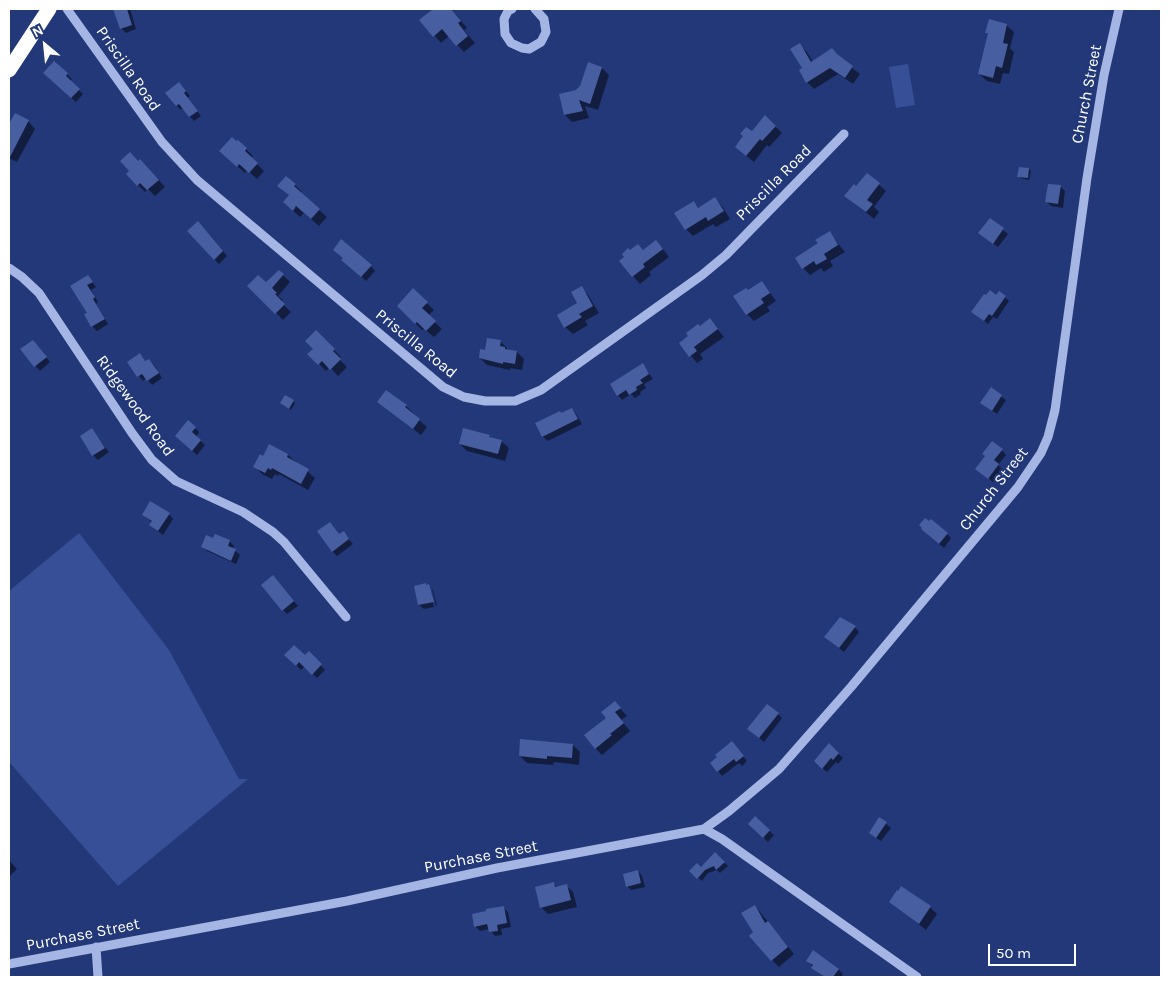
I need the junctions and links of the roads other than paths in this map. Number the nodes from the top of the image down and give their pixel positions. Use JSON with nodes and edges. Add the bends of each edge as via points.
{"nodes":[{"id":1,"x":49,"y":9,"type":"edge"},
{"id":2,"x":67,"y":9,"type":"edge"},
{"id":3,"x":535,"y":9,"type":"edge"},
{"id":4,"x":1119,"y":9,"type":"edge"},
{"id":5,"x":509,"y":10,"type":"edge"},
{"id":6,"x":9,"y":70,"type":"edge"},
{"id":7,"x":844,"y":134,"type":"dead end"},
{"id":8,"x":9,"y":268,"type":"edge"},
{"id":9,"x":346,"y":617,"type":"dead end"},
{"id":10,"x":704,"y":829,"type":"junction"},
{"id":11,"x":96,"y":947,"type":"junction"},
{"id":12,"x":9,"y":964,"type":"edge"},
{"id":13,"x":98,"y":977,"type":"edge"},
{"id":14,"x":917,"y":977,"type":"edge"}],
"edges":[{"from":1,"to":6,"type":"highway"},
{"from":2,"to":7,"type":"street","name":"Priscilla Road","via":[[149,125],[197,180],[443,387],[485,402],[514,401],[541,390],[702,275],[726,255]]},
{"from":3,"to":5,"type":"street","via":[[544,19],[546,32],[541,42],[529,49],[515,46],[508,40],[504,19]]},
{"from":4,"to":10,"type":"street","name":"Church Street","via":[[1087,178],[1056,410],[1041,453],[1018,486],[851,688],[779,769]]},
{"from":8,"to":9,"type":"street","name":"Ridgewood Road","via":[[38,293],[152,460],[176,481],[243,512],[273,532]]},
{"from":10,"to":11,"type":"street","name":"Purchase Street","via":[[497,868],[347,901]]},
{"from":10,"to":14,"type":"street"},
{"from":11,"to":12,"type":"street","name":"Purchase Street"},
{"from":11,"to":13,"type":"street"}]}
